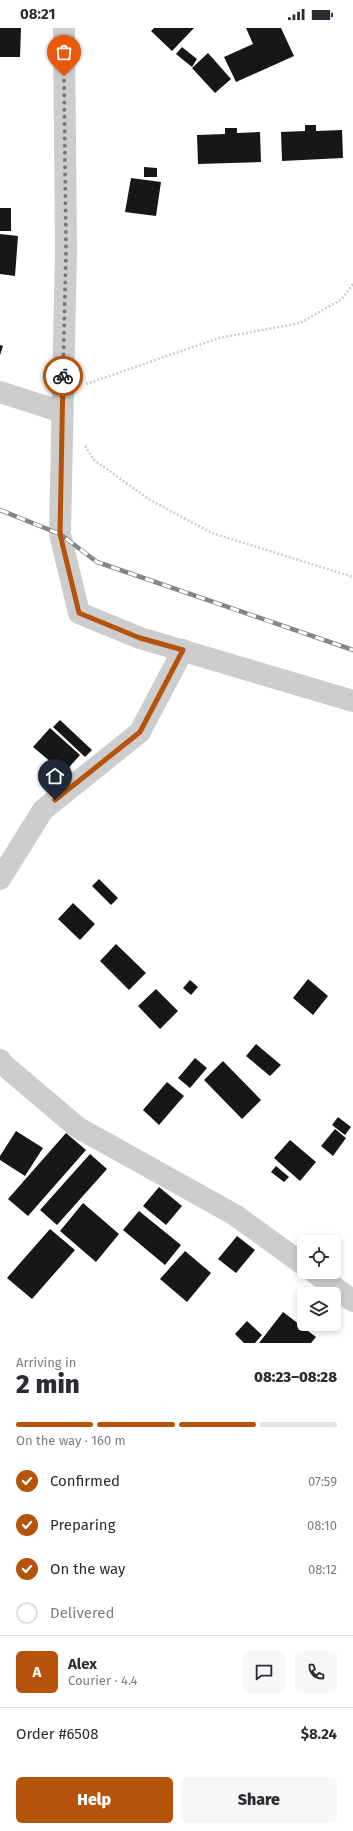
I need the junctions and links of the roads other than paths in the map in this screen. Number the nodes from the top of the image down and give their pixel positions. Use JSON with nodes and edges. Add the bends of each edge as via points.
{"nodes":[{"id":1,"x":64,"y":28,"type":"edge"},
{"id":2,"x":0,"y":392,"type":"edge"},
{"id":3,"x":62,"y":402,"type":"junction"},
{"id":4,"x":183,"y":650,"type":"junction"},
{"id":5,"x":353,"y":701,"type":"edge"},
{"id":6,"x":0,"y":879,"type":"edge"},
{"id":7,"x":0,"y":1060,"type":"edge"},
{"id":8,"x":297,"y":1260,"type":"edge"},
{"id":9,"x":323,"y":1279,"type":"edge"},
{"id":10,"x":353,"y":1301,"type":"edge"}],
"edges":[{"from":1,"to":3,"type":"street","via":[[66,250]]},
{"from":2,"to":3,"type":"street"},
{"from":3,"to":4,"type":"street","via":[[60,534],[79,613],[140,638]]},
{"from":4,"to":5,"type":"street"},
{"from":4,"to":6,"type":"street","via":[[140,732],[43,810]]},
{"from":7,"to":8,"type":"street","via":[[77,1127],[235,1215]]},
{"from":9,"to":10,"type":"street"}]}
